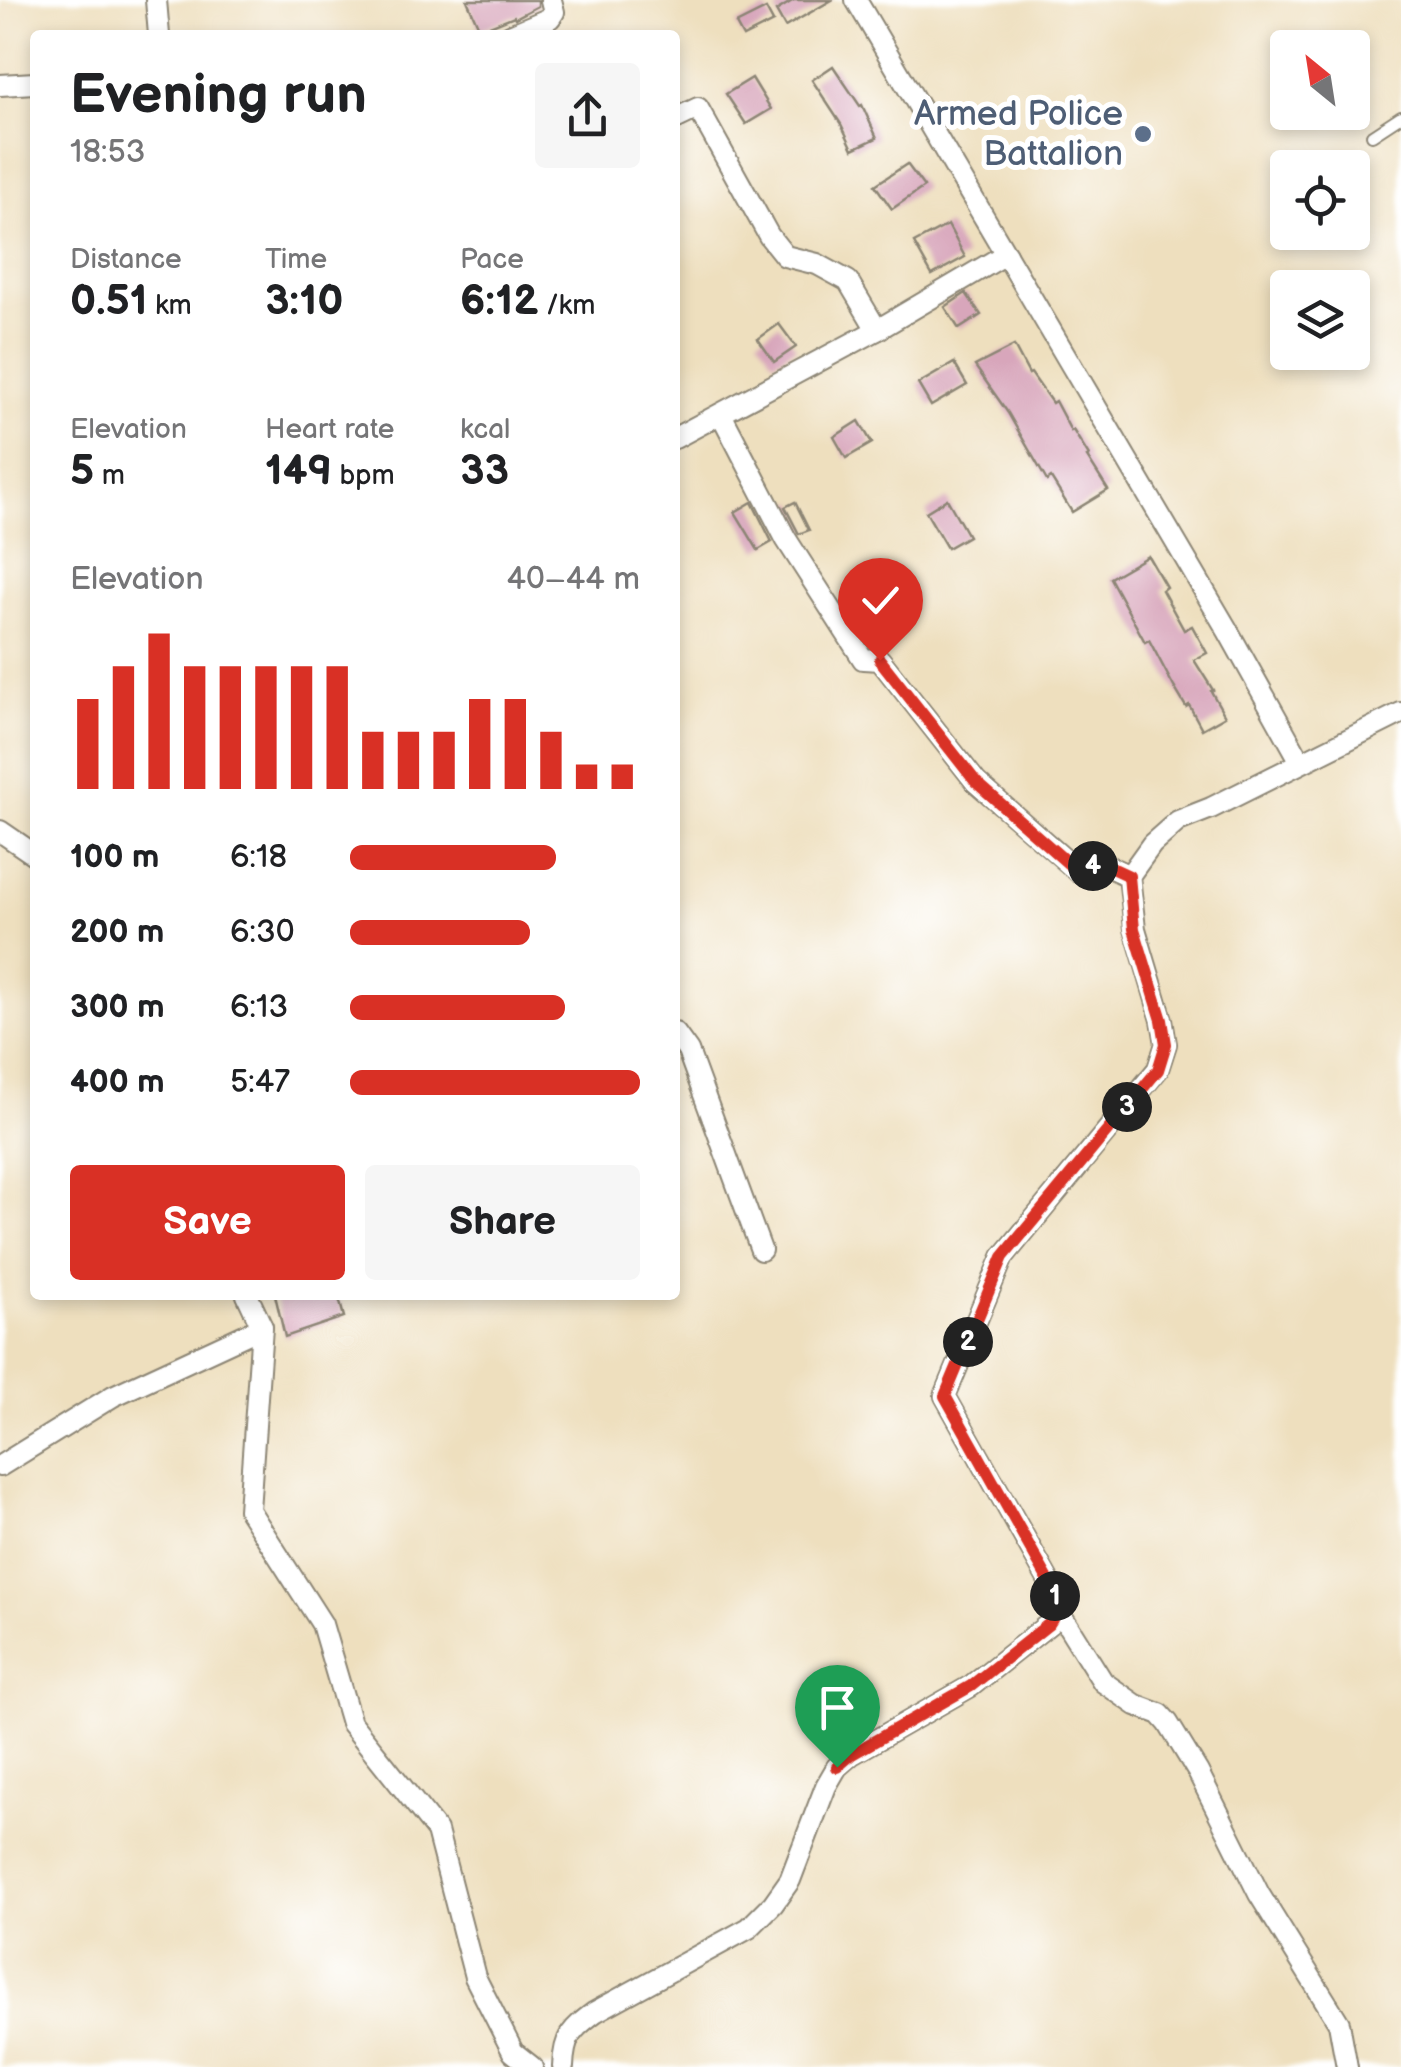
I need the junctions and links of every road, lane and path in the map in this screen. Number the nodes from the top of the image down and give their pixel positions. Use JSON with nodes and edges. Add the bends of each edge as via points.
{"nodes":[{"id":1,"x":156,"y":0,"type":"edge"},
{"id":2,"x":551,"y":0,"type":"edge"},
{"id":3,"x":856,"y":0,"type":"edge"},
{"id":4,"x":159,"y":30,"type":"edge"},
{"id":5,"x":522,"y":30,"type":"edge"},
{"id":6,"x":30,"y":83,"type":"edge"},
{"id":7,"x":0,"y":85,"type":"edge"},
{"id":8,"x":1401,"y":116,"type":"edge"},
{"id":9,"x":680,"y":117,"type":"edge"},
{"id":10,"x":1372,"y":135,"type":"dead end"},
{"id":11,"x":1006,"y":254,"type":"junction"},
{"id":12,"x":877,"y":330,"type":"junction"},
{"id":13,"x":720,"y":414,"type":"junction"},
{"id":14,"x":680,"y":435,"type":"edge"},
{"id":15,"x":1401,"y":714,"type":"edge"},
{"id":16,"x":1301,"y":762,"type":"junction"},
{"id":17,"x":0,"y":832,"type":"edge"},
{"id":18,"x":30,"y":852,"type":"edge"},
{"id":19,"x":1129,"y":876,"type":"junction"},
{"id":20,"x":680,"y":1040,"type":"edge"},
{"id":21,"x":762,"y":1250,"type":"dead end"},
{"id":22,"x":250,"y":1300,"type":"edge"},
{"id":23,"x":262,"y":1328,"type":"junction"},
{"id":24,"x":0,"y":1466,"type":"edge"},
{"id":25,"x":1058,"y":1610,"type":"junction"},
{"id":26,"x":532,"y":2067,"type":"edge"},
{"id":27,"x":563,"y":2067,"type":"edge"},
{"id":28,"x":1346,"y":2067,"type":"edge"}],
"edges":[{"from":1,"to":4,"type":"street"},
{"from":2,"to":5,"type":"street","via":[[550,18]]},
{"from":3,"to":11,"type":"street"},
{"from":6,"to":7,"type":"street"},
{"from":8,"to":10,"type":"lane"},
{"from":9,"to":12,"type":"street","via":[[698,108],[785,256],[848,281]]},
{"from":11,"to":12,"type":"street"},
{"from":11,"to":16,"type":"street"},
{"from":12,"to":13,"type":"street"},
{"from":13,"to":14,"type":"street"},
{"from":13,"to":19,"type":"street","via":[[786,539],[863,659],[880,660],[976,782],[1080,873],[1101,863]]},
{"from":15,"to":16,"type":"street"},
{"from":16,"to":19,"type":"street","via":[[1178,821]]},
{"from":17,"to":18,"type":"street"},
{"from":19,"to":25,"type":"street","via":[[1134,929],[1166,1044],[1158,1070],[1003,1257],[945,1396],[1055,1592]]},
{"from":20,"to":21,"type":"street"},
{"from":22,"to":23,"type":"street"},
{"from":23,"to":24,"type":"street","via":[[112,1396]]},
{"from":23,"to":26,"type":"street","via":[[248,1510],[322,1624],[352,1723],[436,1831],[475,1977],[513,2052]]},
{"from":25,"to":27,"type":"street","via":[[971,1686],[837,1767],[790,1880],[772,1904],[750,1928],[574,2028]]},
{"from":25,"to":28,"type":"street","via":[[1103,1682],[1168,1724],[1338,2024]]}]}
